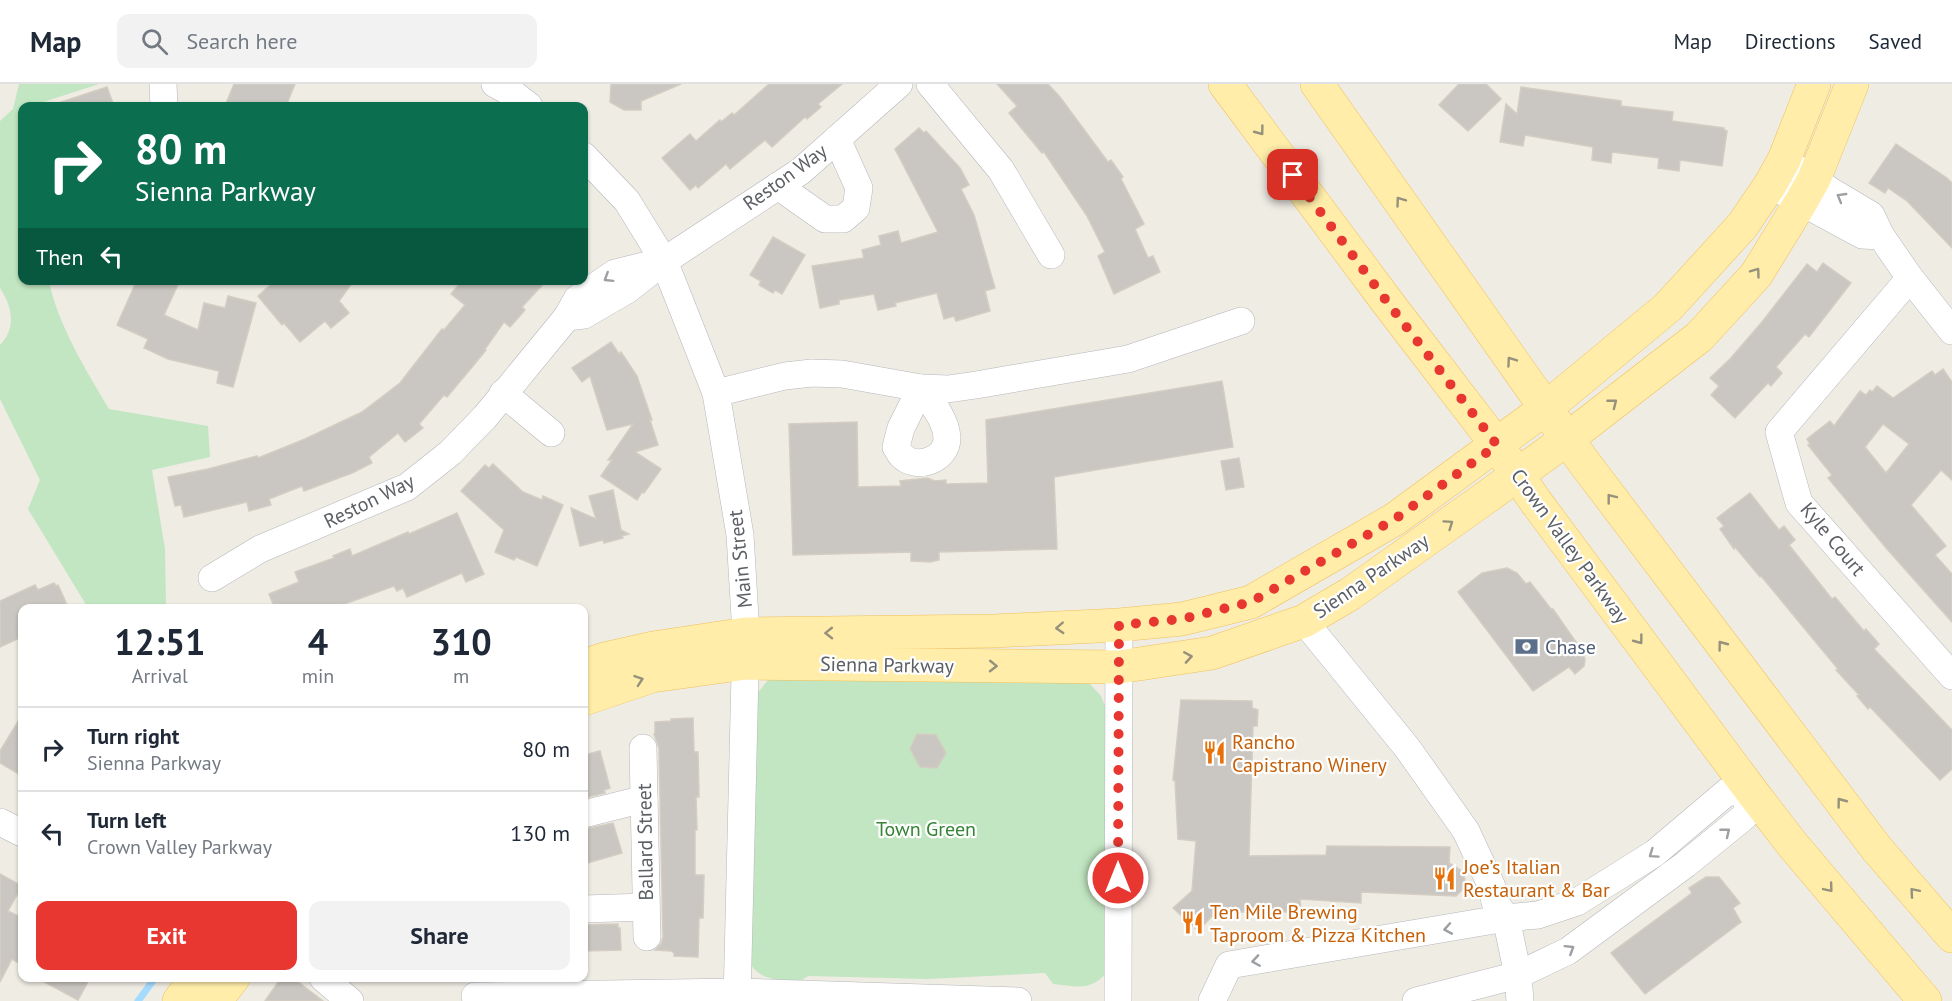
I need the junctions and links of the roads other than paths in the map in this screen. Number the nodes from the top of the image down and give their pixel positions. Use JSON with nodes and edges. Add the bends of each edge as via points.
{"nodes":[{"id":1,"x":163,"y":84,"type":"edge"},
{"id":2,"x":495,"y":84,"type":"edge"},
{"id":3,"x":899,"y":84,"type":"edge"},
{"id":4,"x":930,"y":84,"type":"edge"},
{"id":5,"x":1225,"y":84,"type":"edge"},
{"id":6,"x":1317,"y":84,"type":"edge"},
{"id":7,"x":1815,"y":84,"type":"edge"},
{"id":8,"x":1852,"y":84,"type":"edge"},
{"id":9,"x":164,"y":102,"type":"edge"},
{"id":10,"x":524,"y":102,"type":"edge"},
{"id":11,"x":837,"y":139,"type":"junction"},
{"id":12,"x":588,"y":160,"type":"edge"},
{"id":13,"x":1777,"y":173,"type":"junction"},
{"id":14,"x":778,"y":186,"type":"junction"},
{"id":15,"x":1807,"y":191,"type":"junction"},
{"id":16,"x":1051,"y":255,"type":"dead end"},
{"id":17,"x":664,"y":261,"type":"junction"},
{"id":18,"x":1910,"y":278,"type":"junction"},
{"id":19,"x":1241,"y":321,"type":"dead end"},
{"id":20,"x":1952,"y":331,"type":"edge"},
{"id":21,"x":503,"y":393,"type":"junction"},
{"id":22,"x":716,"y":393,"type":"junction"},
{"id":23,"x":1546,"y":408,"type":"junction"},
{"id":24,"x":551,"y":433,"type":"dead end"},
{"id":25,"x":1567,"y":439,"type":"junction"},
{"id":26,"x":1497,"y":445,"type":"junction"},
{"id":27,"x":1518,"y":474,"type":"junction"},
{"id":28,"x":212,"y":578,"type":"dead end"},
{"id":29,"x":1304,"y":621,"type":"junction"},
{"id":30,"x":1119,"y":625,"type":"junction"},
{"id":31,"x":746,"y":649,"type":"junction"},
{"id":32,"x":588,"y":665,"type":"edge"},
{"id":33,"x":1119,"y":667,"type":"junction"},
{"id":34,"x":1952,"y":676,"type":"edge"},
{"id":35,"x":588,"y":698,"type":"edge"},
{"id":36,"x":643,"y":748,"type":"dead end"},
{"id":37,"x":1752,"y":792,"type":"junction"},
{"id":38,"x":644,"y":799,"type":"junction"},
{"id":39,"x":588,"y":813,"type":"edge"},
{"id":40,"x":0,"y":822,"type":"edge"},
{"id":41,"x":18,"y":831,"type":"edge"},
{"id":42,"x":646,"y":907,"type":"junction"},
{"id":43,"x":588,"y":909,"type":"edge"},
{"id":44,"x":1506,"y":918,"type":"junction"},
{"id":45,"x":1952,"y":936,"type":"edge"},
{"id":46,"x":647,"y":937,"type":"dead end"},
{"id":47,"x":193,"y":982,"type":"edge"},
{"id":48,"x":230,"y":982,"type":"edge"},
{"id":49,"x":1519,"y":988,"type":"edge"},
{"id":50,"x":477,"y":992,"type":"edge"},
{"id":51,"x":737,"y":996,"type":"edge"},
{"id":52,"x":179,"y":1001,"type":"edge"},
{"id":53,"x":215,"y":1001,"type":"edge"},
{"id":54,"x":1018,"y":1001,"type":"edge"},
{"id":55,"x":1118,"y":1001,"type":"edge"},
{"id":56,"x":1203,"y":1001,"type":"edge"},
{"id":57,"x":1212,"y":1001,"type":"edge"},
{"id":58,"x":1416,"y":1001,"type":"edge"},
{"id":59,"x":1925,"y":1001,"type":"edge"}],
"edges":[{"from":1,"to":9,"type":"street"},
{"from":2,"to":10,"type":"street"},
{"from":3,"to":11,"type":"street","name":"Reston Way"},
{"from":4,"to":16,"type":"street","via":[[1001,170]]},
{"from":5,"to":26,"type":"main road","name":"Crown Valley Parkway","one_way":true},
{"from":23,"to":6,"type":"main road","one_way":true},
{"from":7,"to":13,"type":"main road","name":"Sienna Parkway"},
{"from":8,"to":15,"type":"main road","name":"Sienna Parkway"},
{"from":11,"to":14,"type":"street","name":"Reston Way"},
{"from":11,"to":14,"type":"street","via":[[859,188],[856,208],[843,219],[825,219]]},
{"from":12,"to":17,"type":"street","name":"Main Street","via":[[627,201]]},
{"from":13,"to":15,"type":"street"},
{"from":13,"to":23,"type":"main road","name":"Sienna Parkway","via":[[1742,226],[1668,308]]},
{"from":14,"to":17,"type":"street","name":"Reston Way"},
{"from":15,"to":18,"type":"street","via":[[1862,235],[1881,236]]},
{"from":25,"to":15,"type":"main road","name":"Sienna Parkway","one_way":true,"via":[[1699,337],[1755,275]]},
{"from":17,"to":21,"type":"street","name":"Reston Way","via":[[615,273],[577,299],[567,317]]},
{"from":17,"to":22,"type":"street","name":"Main Street"},
{"from":18,"to":20,"type":"street"},
{"from":18,"to":34,"type":"street","name":"Kyle Court","via":[[1779,432],[1799,503]]},
{"from":19,"to":22,"type":"street","via":[[1128,359],[948,389],[812,373]]},
{"from":21,"to":24,"type":"street"},
{"from":21,"to":28,"type":"street","name":"Reston Way","via":[[450,453],[407,487],[260,549]]},
{"from":22,"to":31,"type":"street","name":"Main Street","via":[[740,535]]},
{"from":23,"to":25,"type":"main road"},
{"from":23,"to":26,"type":"main road","name":"Sienna Parkway"},
{"from":25,"to":27,"type":"main road","name":"Sienna Parkway"},
{"from":45,"to":25,"type":"main road","one_way":true,"via":[[1877,849]]},
{"from":26,"to":27,"type":"main road","name":"Crown Valley Parkway"},
{"from":26,"to":30,"type":"main road","name":"Sienna Parkway","via":[[1395,519],[1251,602],[1182,619]]},
{"from":29,"to":27,"type":"main road","name":"Sienna Parkway","one_way":true,"via":[[1350,594]]},
{"from":27,"to":37,"type":"main road","name":"Crown Valley Parkway","one_way":true},
{"from":33,"to":29,"type":"main road","name":"Sienna Parkway","one_way":true,"via":[[1212,653]]},
{"from":29,"to":44,"type":"street","via":[[1404,744],[1466,831],[1495,902]]},
{"from":30,"to":31,"type":"main road","name":"Sienna Parkway","one_way":true},
{"from":30,"to":33,"type":"street"},
{"from":31,"to":32,"type":"main road","name":"Sienna Parkway","via":[[653,648]]},
{"from":31,"to":33,"type":"main road","name":"Sienna Parkway","one_way":true},
{"from":35,"to":31,"type":"main road","name":"Sienna Parkway","one_way":true},
{"from":31,"to":51,"type":"street","name":"Main Street"},
{"from":33,"to":55,"type":"street"},
{"from":36,"to":38,"type":"street","name":"Ballard Street"},
{"from":37,"to":44,"type":"street","one_way":true,"via":[[1727,792],[1655,853],[1577,902],[1538,915]]},
{"from":49,"to":37,"type":"street","one_way":true,"via":[[1745,816]]},
{"from":37,"to":59,"type":"main road","name":"Crown Valley Parkway","one_way":true},
{"from":38,"to":39,"type":"street"},
{"from":38,"to":42,"type":"street","name":"Ballard Street"},
{"from":40,"to":41,"type":"street"},
{"from":42,"to":43,"type":"street"},
{"from":42,"to":46,"type":"street","name":"Ballard Street"},
{"from":44,"to":49,"type":"street"},
{"from":44,"to":57,"type":"street","one_way":true,"via":[[1229,965]]},
{"from":47,"to":52,"type":"main road"},
{"from":48,"to":53,"type":"main road"},
{"from":49,"to":58,"type":"street"},
{"from":50,"to":51,"type":"street"},
{"from":51,"to":54,"type":"street"},
{"from":56,"to":57,"type":"street"}]}
